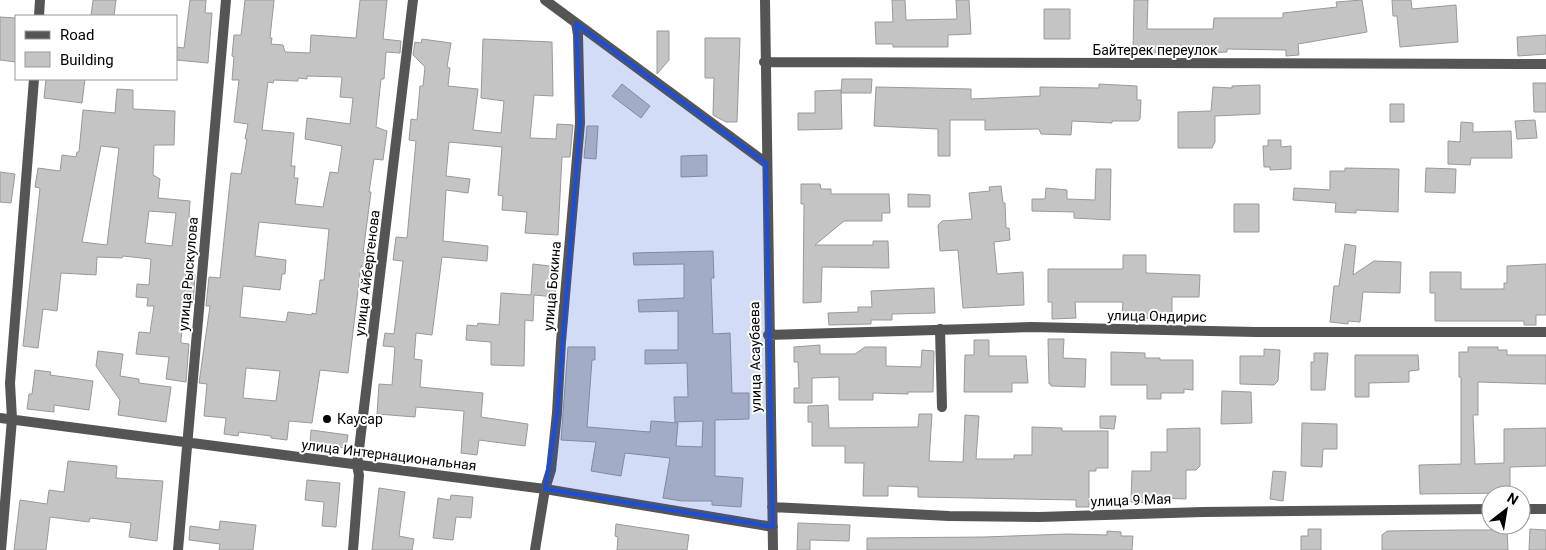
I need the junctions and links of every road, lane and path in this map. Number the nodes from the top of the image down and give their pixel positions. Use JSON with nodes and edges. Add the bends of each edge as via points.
{"nodes":[{"id":1,"x":40,"y":0,"type":"edge"},
{"id":2,"x":226,"y":0,"type":"edge"},
{"id":3,"x":413,"y":0,"type":"edge"},
{"id":4,"x":545,"y":0,"type":"edge"},
{"id":5,"x":765,"y":0,"type":"edge"},
{"id":6,"x":38,"y":15,"type":"edge"},
{"id":7,"x":576,"y":22,"type":"junction"},
{"id":8,"x":764,"y":62,"type":"junction"},
{"id":9,"x":1546,"y":64,"type":"edge"},
{"id":10,"x":34,"y":80,"type":"edge"},
{"id":11,"x":766,"y":163,"type":"junction"},
{"id":12,"x":940,"y":329,"type":"junction"},
{"id":13,"x":1546,"y":332,"type":"edge"},
{"id":14,"x":768,"y":335,"type":"junction"},
{"id":15,"x":942,"y":407,"type":"dead end"},
{"id":16,"x":0,"y":418,"type":"edge"},
{"id":17,"x":12,"y":419,"type":"junction"},
{"id":18,"x":187,"y":441,"type":"junction"},
{"id":19,"x":357,"y":466,"type":"junction"},
{"id":20,"x":545,"y":489,"type":"junction"},
{"id":21,"x":772,"y":507,"type":"junction"},
{"id":22,"x":1481,"y":509,"type":"edge"},
{"id":23,"x":1531,"y":509,"type":"edge"},
{"id":24,"x":1546,"y":509,"type":"edge"},
{"id":25,"x":772,"y":527,"type":"junction"},
{"id":26,"x":1,"y":550,"type":"edge"},
{"id":27,"x":178,"y":550,"type":"edge"},
{"id":28,"x":353,"y":550,"type":"edge"},
{"id":29,"x":535,"y":550,"type":"edge"},
{"id":30,"x":773,"y":550,"type":"edge"}],
"edges":[{"from":1,"to":6,"type":"street"},
{"from":2,"to":18,"type":"street","name":"улица Рыскулова"},
{"from":3,"to":19,"type":"street","name":"улица Айбергенова"},
{"from":4,"to":7,"type":"street"},
{"from":5,"to":8,"type":"street","name":"улица Асаубаева"},
{"from":7,"to":11,"type":"street"},
{"from":7,"to":20,"type":"street","name":"улица Бокина","via":[[580,123],[558,413],[551,470]]},
{"from":8,"to":9,"type":"street","name":"Байтерек переулок"},
{"from":8,"to":11,"type":"street","name":"улица Асаубаева"},
{"from":10,"to":17,"type":"street","via":[[10,383]]},
{"from":11,"to":14,"type":"street","name":"улица Асаубаева"},
{"from":12,"to":13,"type":"street","name":"улица Ондирис"},
{"from":12,"to":14,"type":"street","name":"улица Ондирис"},
{"from":12,"to":15,"type":"street"},
{"from":14,"to":21,"type":"street","name":"улица Асаубаева"},
{"from":16,"to":17,"type":"street","name":"улица Интернациональная"},
{"from":17,"to":18,"type":"street","name":"улица Интернациональная"},
{"from":17,"to":26,"type":"street"},
{"from":18,"to":19,"type":"street","name":"улица Интернациональная"},
{"from":18,"to":27,"type":"street","name":"улица Рыскулова"},
{"from":19,"to":20,"type":"street","name":"улица Интернациональная"},
{"from":19,"to":28,"type":"street","name":"улица Айбергенова"},
{"from":20,"to":25,"type":"street","name":"улица Интернациональная"},
{"from":20,"to":29,"type":"street","name":"улица Бокина"},
{"from":21,"to":22,"type":"street","name":"улица 9 Мая","via":[[1029,517]]},
{"from":21,"to":25,"type":"street","name":"улица Асаубаева"},
{"from":23,"to":24,"type":"street"},
{"from":25,"to":30,"type":"street","name":"улица Асаубаева"}]}
